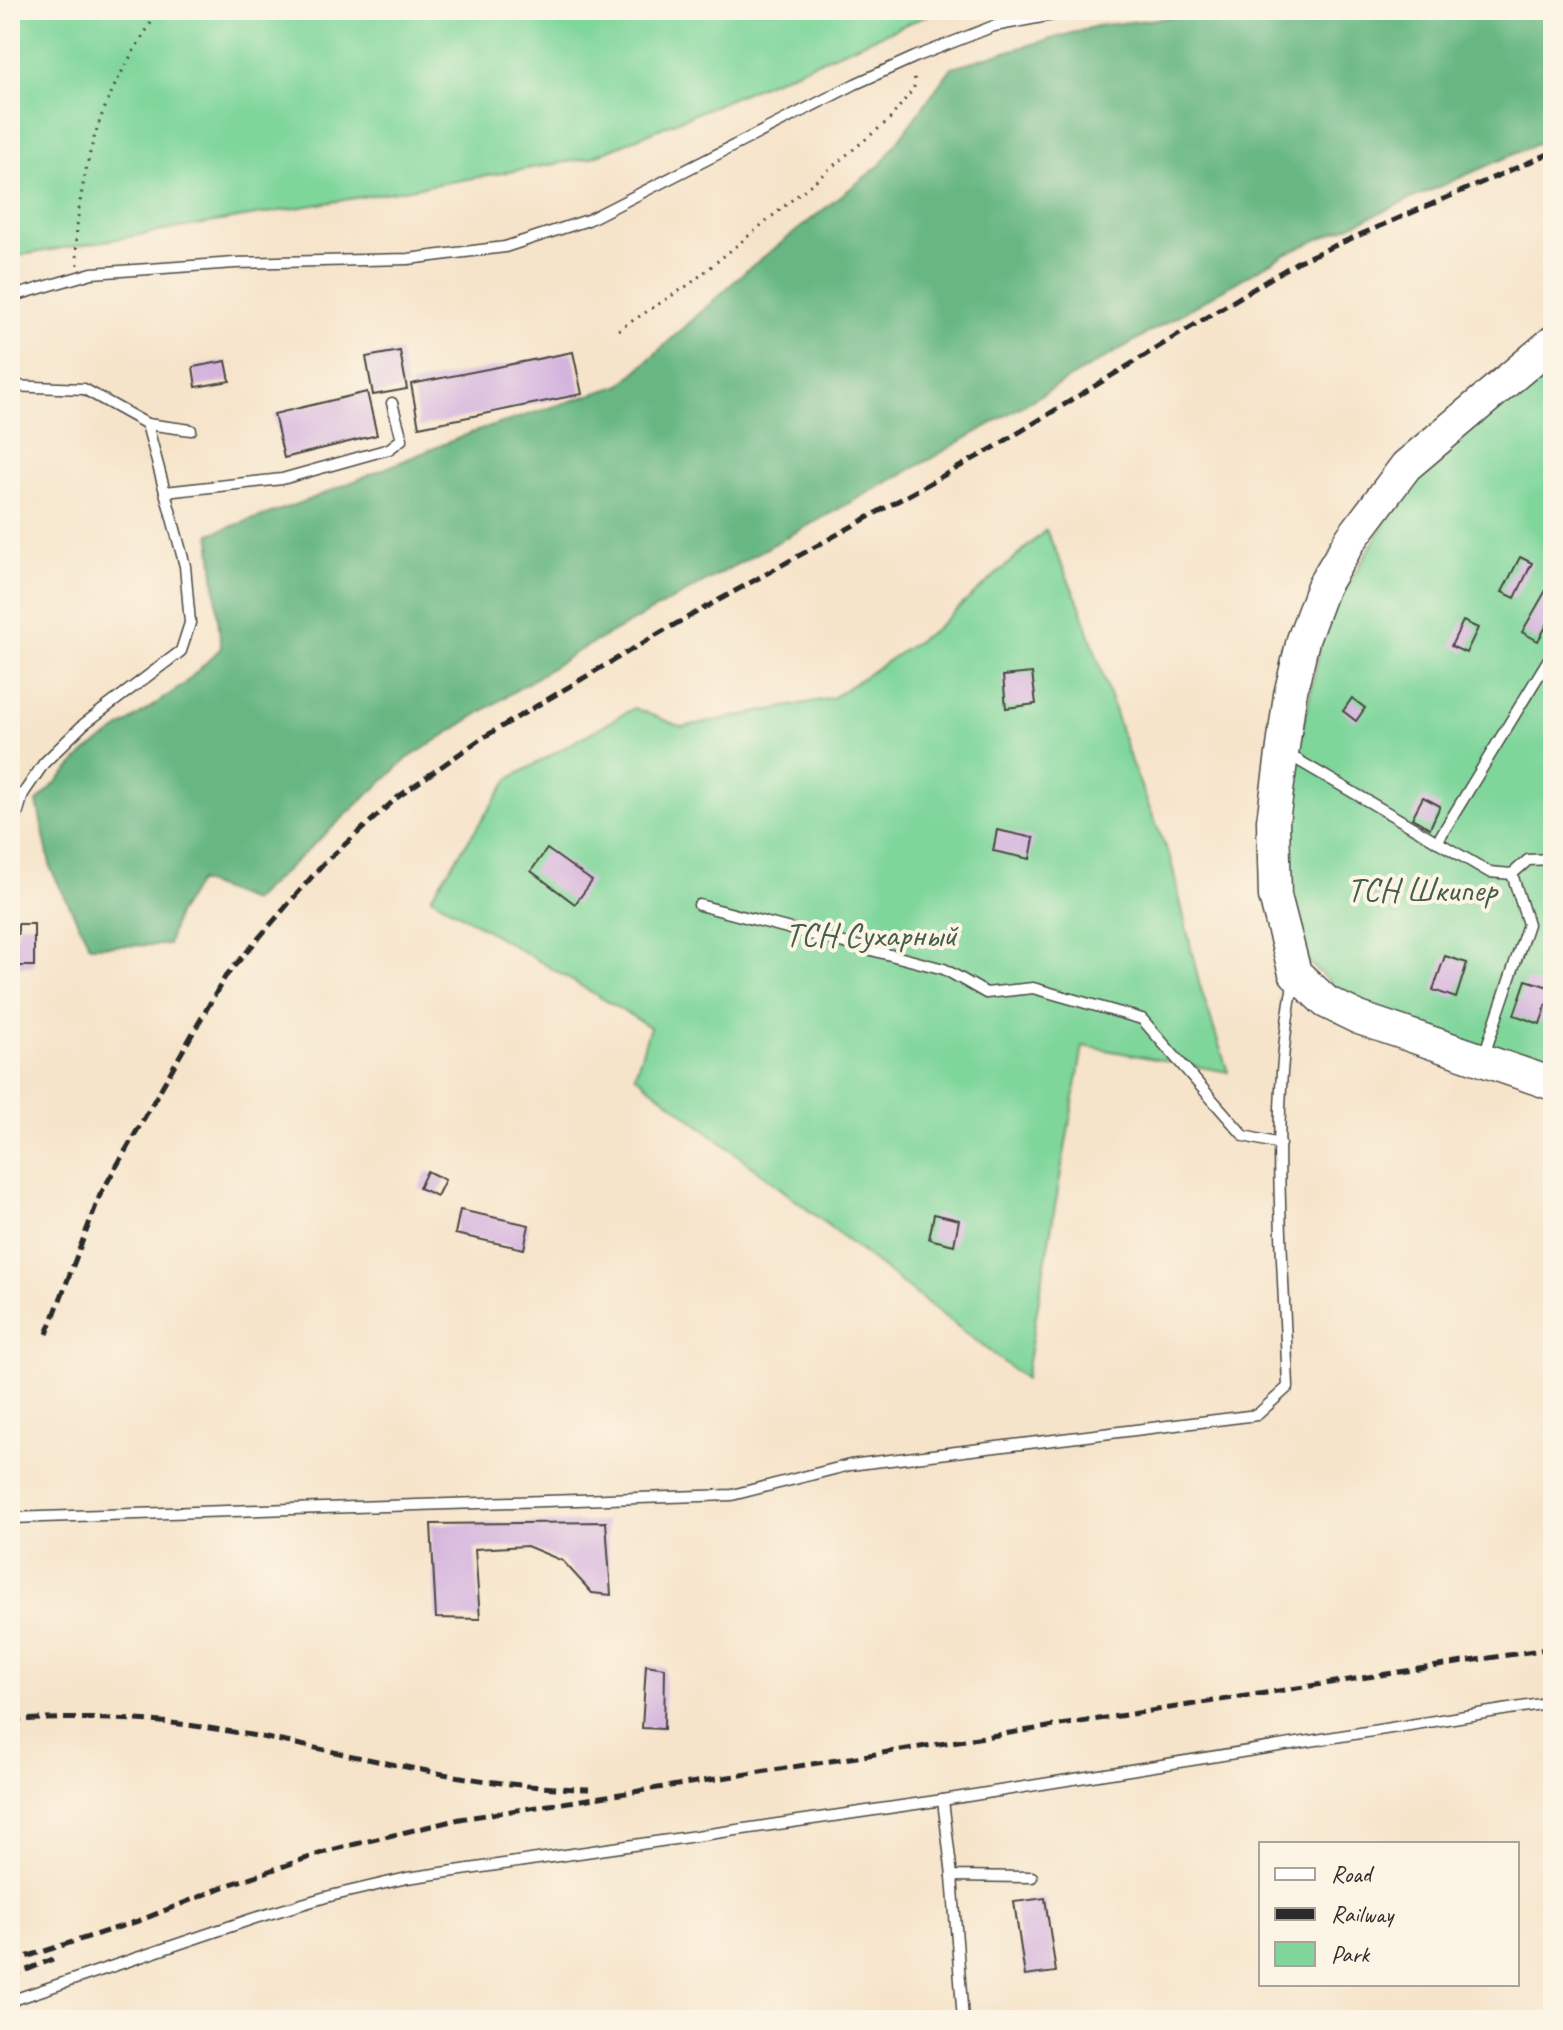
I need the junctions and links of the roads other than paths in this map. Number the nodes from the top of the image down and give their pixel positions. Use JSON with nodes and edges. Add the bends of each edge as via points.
{"nodes":[{"id":1,"x":1079,"y":10,"type":"edge"},
{"id":2,"x":10,"y":297,"type":"edge"},
{"id":3,"x":1553,"y":342,"type":"edge"},
{"id":4,"x":10,"y":386,"type":"edge"},
{"id":5,"x":392,"y":403,"type":"dead end"},
{"id":6,"x":147,"y":424,"type":"junction"},
{"id":7,"x":191,"y":430,"type":"dead end"},
{"id":8,"x":165,"y":492,"type":"junction"},
{"id":9,"x":1553,"y":652,"type":"edge"},
{"id":10,"x":1280,"y":750,"type":"junction"},
{"id":11,"x":10,"y":839,"type":"edge"},
{"id":12,"x":1437,"y":842,"type":"junction"},
{"id":13,"x":1553,"y":859,"type":"edge"},
{"id":14,"x":1512,"y":874,"type":"junction"},
{"id":15,"x":699,"y":905,"type":"dead end"},
{"id":16,"x":1295,"y":973,"type":"junction"},
{"id":17,"x":1482,"y":1060,"type":"junction"},
{"id":18,"x":1553,"y":1084,"type":"edge"},
{"id":19,"x":1280,"y":1144,"type":"junction"},
{"id":20,"x":10,"y":1518,"type":"edge"},
{"id":21,"x":1553,"y":1702,"type":"edge"},
{"id":22,"x":943,"y":1800,"type":"junction"},
{"id":23,"x":952,"y":1876,"type":"junction"},
{"id":24,"x":1032,"y":1877,"type":"dead end"},
{"id":25,"x":10,"y":2001,"type":"edge"},
{"id":26,"x":963,"y":2020,"type":"edge"}],
"edges":[{"from":1,"to":2,"type":"lane","via":[[994,26],[915,57],[588,220],[505,247],[408,259],[92,273]]},
{"from":3,"to":10,"type":"main road","via":[[1406,466],[1351,539],[1323,586],[1303,640]]},
{"from":4,"to":6,"type":"lane","via":[[84,389]]},
{"from":5,"to":8,"type":"lane","via":[[402,439],[389,449],[282,479]]},
{"from":6,"to":7,"type":"lane"},
{"from":6,"to":8,"type":"lane"},
{"from":8,"to":11,"type":"lane","via":[[185,566],[190,623],[181,651],[84,724],[44,763],[23,794]]},
{"from":9,"to":12,"type":"lane"},
{"from":10,"to":12,"type":"lane"},
{"from":10,"to":16,"type":"main road","via":[[1273,821],[1275,896]]},
{"from":12,"to":14,"type":"lane","via":[[1489,872]]},
{"from":13,"to":14,"type":"lane","via":[[1528,860]]},
{"from":14,"to":17,"type":"lane","via":[[1528,924]]},
{"from":15,"to":19,"type":"lane","via":[[944,969],[986,993],[1033,988],[1142,1019],[1244,1136]]},
{"from":16,"to":17,"type":"main road","via":[[1326,1002],[1359,1018]]},
{"from":16,"to":19,"type":"lane","via":[[1284,1033]]},
{"from":17,"to":18,"type":"main road"},
{"from":19,"to":20,"type":"lane","via":[[1288,1387],[1257,1415],[850,1465],[732,1495]]},
{"from":21,"to":22,"type":"lane"},
{"from":22,"to":23,"type":"lane"},
{"from":22,"to":25,"type":"lane","via":[[407,1878],[255,1918]]},
{"from":23,"to":24,"type":"lane"},
{"from":23,"to":26,"type":"lane"}]}
